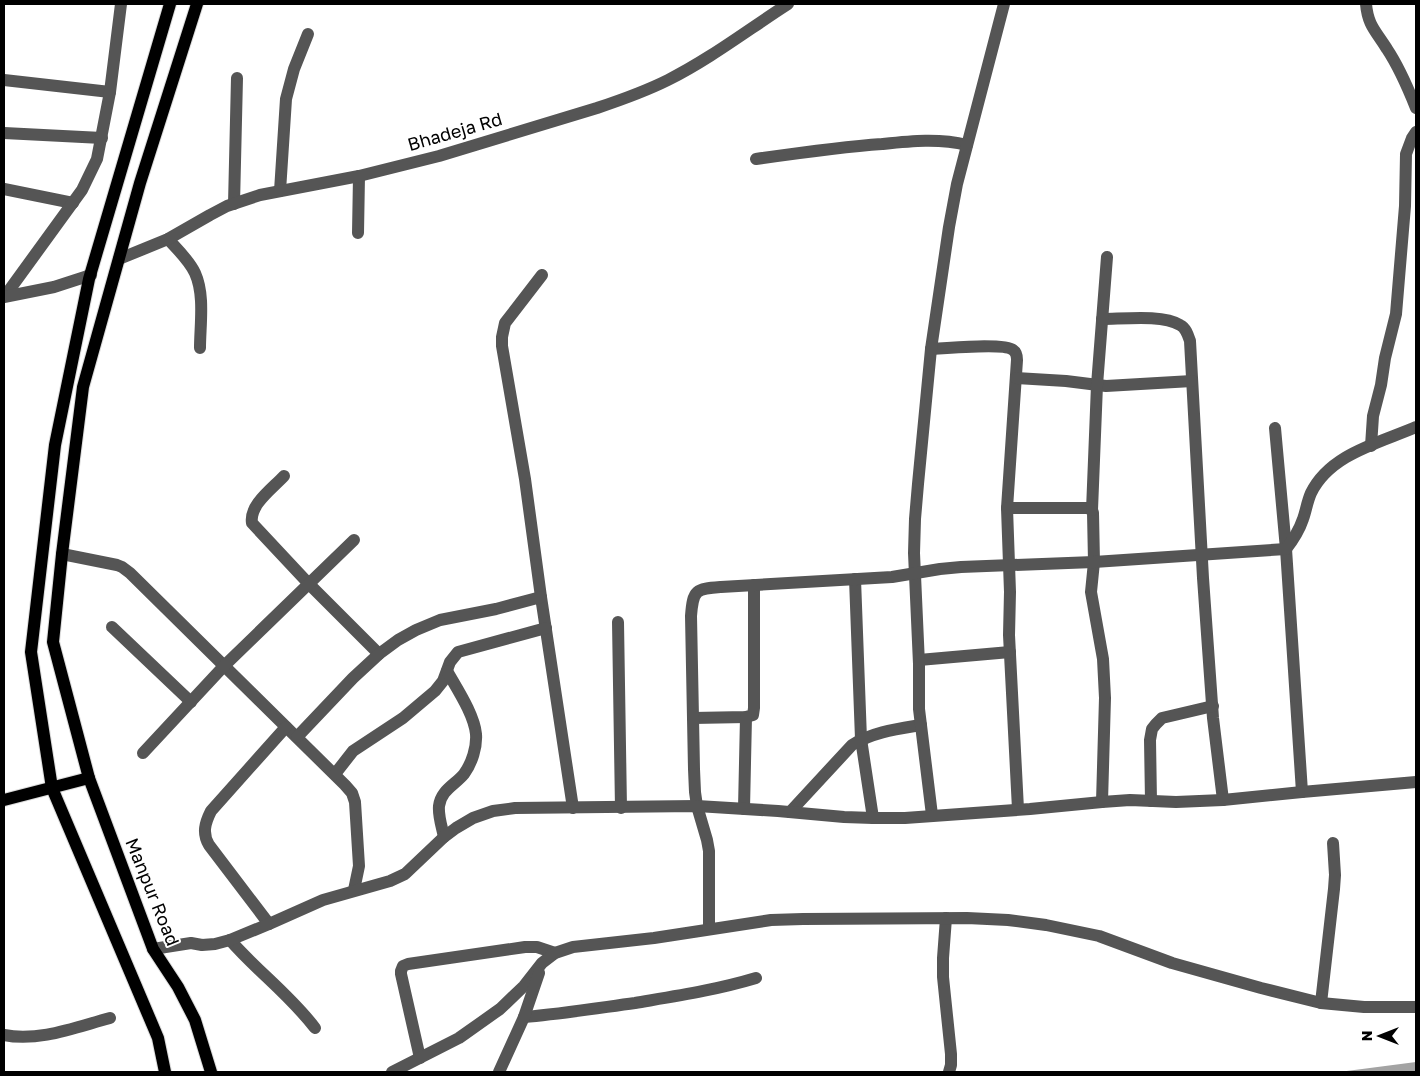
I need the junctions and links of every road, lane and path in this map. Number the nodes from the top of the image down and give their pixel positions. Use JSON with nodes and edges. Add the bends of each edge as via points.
{"nodes":[{"id":1,"x":121,"y":4,"type":"edge"},
{"id":2,"x":170,"y":4,"type":"edge"},
{"id":3,"x":197,"y":4,"type":"edge"},
{"id":4,"x":1004,"y":4,"type":"edge"},
{"id":5,"x":1366,"y":4,"type":"edge"},
{"id":6,"x":780,"y":6,"type":"edge"},
{"id":7,"x":308,"y":34,"type":"dead end"},
{"id":8,"x":236,"y":78,"type":"dead end"},
{"id":9,"x":4,"y":80,"type":"edge"},
{"id":10,"x":110,"y":92,"type":"junction"},
{"id":11,"x":1416,"y":108,"type":"edge"},
{"id":12,"x":1416,"y":132,"type":"edge"},
{"id":13,"x":4,"y":133,"type":"edge"},
{"id":14,"x":102,"y":138,"type":"junction"},
{"id":15,"x":967,"y":145,"type":"junction"},
{"id":16,"x":756,"y":159,"type":"dead end"},
{"id":17,"x":359,"y":176,"type":"junction"},
{"id":18,"x":4,"y":189,"type":"edge"},
{"id":19,"x":280,"y":191,"type":"junction"},
{"id":20,"x":73,"y":203,"type":"junction"},
{"id":21,"x":234,"y":204,"type":"junction"},
{"id":22,"x":358,"y":234,"type":"dead end"},
{"id":23,"x":168,"y":239,"type":"junction"},
{"id":24,"x":1107,"y":257,"type":"dead end"},
{"id":25,"x":119,"y":259,"type":"junction"},
{"id":26,"x":90,"y":275,"type":"junction"},
{"id":27,"x":542,"y":275,"type":"dead end"},
{"id":28,"x":9,"y":283,"type":"edge"},
{"id":29,"x":4,"y":296,"type":"edge"},
{"id":30,"x":1102,"y":319,"type":"junction"},
{"id":31,"x":200,"y":348,"type":"dead end"},
{"id":32,"x":931,"y":349,"type":"junction"},
{"id":33,"x":1016,"y":378,"type":"junction"},
{"id":34,"x":1192,"y":381,"type":"junction"},
{"id":35,"x":1097,"y":385,"type":"junction"},
{"id":36,"x":1416,"y":427,"type":"edge"},
{"id":37,"x":1275,"y":428,"type":"dead end"},
{"id":38,"x":1371,"y":446,"type":"junction"},
{"id":39,"x":284,"y":476,"type":"dead end"},
{"id":40,"x":1007,"y":508,"type":"junction"},
{"id":41,"x":1092,"y":510,"type":"junction"},
{"id":42,"x":354,"y":540,"type":"dead end"},
{"id":43,"x":1286,"y":549,"type":"junction"},
{"id":44,"x":62,"y":554,"type":"junction"},
{"id":45,"x":1202,"y":555,"type":"junction"},
{"id":46,"x":1094,"y":562,"type":"junction"},
{"id":47,"x":1008,"y":566,"type":"junction"},
{"id":48,"x":914,"y":574,"type":"junction"},
{"id":49,"x":855,"y":579,"type":"junction"},
{"id":50,"x":309,"y":584,"type":"junction"},
{"id":51,"x":754,"y":585,"type":"junction"},
{"id":52,"x":541,"y":597,"type":"junction"},
{"id":53,"x":618,"y":622,"type":"dead end"},
{"id":54,"x":112,"y":627,"type":"dead end"},
{"id":55,"x":546,"y":628,"type":"junction"},
{"id":56,"x":1010,"y":652,"type":"junction"},
{"id":57,"x":379,"y":654,"type":"junction"},
{"id":58,"x":919,"y":660,"type":"junction"},
{"id":59,"x":224,"y":666,"type":"junction"},
{"id":60,"x":447,"y":672,"type":"junction"},
{"id":61,"x":191,"y":702,"type":"junction"},
{"id":62,"x":1213,"y":706,"type":"junction"},
{"id":63,"x":746,"y":717,"type":"junction"},
{"id":64,"x":693,"y":718,"type":"junction"},
{"id":65,"x":921,"y":725,"type":"junction"},
{"id":66,"x":286,"y":727,"type":"junction"},
{"id":67,"x":297,"y":737,"type":"junction"},
{"id":68,"x":861,"y":739,"type":"junction"},
{"id":69,"x":143,"y":754,"type":"dead end"},
{"id":70,"x":335,"y":774,"type":"junction"},
{"id":71,"x":88,"y":778,"type":"junction"},
{"id":72,"x":1416,"y":782,"type":"edge"},
{"id":73,"x":52,"y":788,"type":"junction"},
{"id":74,"x":1302,"y":792,"type":"junction"},
{"id":75,"x":4,"y":800,"type":"edge"},
{"id":76,"x":1223,"y":800,"type":"junction"},
{"id":77,"x":1151,"y":801,"type":"junction"},
{"id":78,"x":1102,"y":802,"type":"junction"},
{"id":79,"x":697,"y":806,"type":"junction"},
{"id":80,"x":573,"y":808,"type":"junction"},
{"id":81,"x":621,"y":808,"type":"junction"},
{"id":82,"x":744,"y":809,"type":"junction"},
{"id":83,"x":1018,"y":809,"type":"junction"},
{"id":84,"x":790,"y":812,"type":"junction"},
{"id":85,"x":932,"y":815,"type":"junction"},
{"id":86,"x":873,"y":818,"type":"junction"},
{"id":87,"x":444,"y":837,"type":"junction"},
{"id":88,"x":1333,"y":843,"type":"dead end"},
{"id":89,"x":354,"y":890,"type":"junction"},
{"id":90,"x":946,"y":918,"type":"junction"},
{"id":91,"x":269,"y":924,"type":"junction"},
{"id":92,"x":710,"y":929,"type":"junction"},
{"id":93,"x":230,"y":940,"type":"junction"},
{"id":94,"x":153,"y":949,"type":"junction"},
{"id":95,"x":555,"y":953,"type":"junction"},
{"id":96,"x":542,"y":963,"type":"junction"},
{"id":97,"x":756,"y":978,"type":"dead end"},
{"id":98,"x":1321,"y":1003,"type":"junction"},
{"id":99,"x":1416,"y":1007,"type":"edge"},
{"id":100,"x":524,"y":1017,"type":"junction"},
{"id":101,"x":110,"y":1018,"type":"dead end"},
{"id":102,"x":315,"y":1028,"type":"dead end"},
{"id":103,"x":4,"y":1035,"type":"edge"},
{"id":104,"x":420,"y":1058,"type":"junction"},
{"id":105,"x":165,"y":1072,"type":"edge"},
{"id":106,"x":211,"y":1072,"type":"edge"},
{"id":107,"x":392,"y":1072,"type":"edge"},
{"id":108,"x":499,"y":1072,"type":"edge"},
{"id":109,"x":949,"y":1072,"type":"edge"}],
"edges":[{"from":1,"to":10,"type":"street"},
{"from":2,"to":26,"type":"main road"},
{"from":3,"to":25,"type":"main road","name":"Manpur Road"},
{"from":4,"to":15,"type":"street"},
{"from":5,"to":11,"type":"street","via":[[1370,23],[1387,48]]},
{"from":6,"to":17,"type":"street","name":"Bhadeja Rd","via":[[708,57],[670,79],[622,99],[447,153]]},
{"from":7,"to":19,"type":"street","via":[[286,99]]},
{"from":8,"to":21,"type":"street"},
{"from":9,"to":10,"type":"street"},
{"from":10,"to":14,"type":"street"},
{"from":12,"to":38,"type":"street","via":[[1406,154],[1396,314],[1373,416]]},
{"from":13,"to":14,"type":"street"},
{"from":14,"to":20,"type":"street","via":[[97,159]]},
{"from":15,"to":16,"type":"street","via":[[945,140],[914,141]]},
{"from":15,"to":32,"type":"street","via":[[949,227]]},
{"from":17,"to":19,"type":"street","name":"Bhadeja Rd"},
{"from":17,"to":22,"type":"street"},
{"from":18,"to":20,"type":"street"},
{"from":19,"to":21,"type":"street","name":"Bhadeja Rd","via":[[260,194]]},
{"from":20,"to":28,"type":"street"},
{"from":21,"to":23,"type":"street","name":"Bhadeja Rd"},
{"from":23,"to":25,"type":"street","name":"Bhadeja Rd"},
{"from":23,"to":31,"type":"street","via":[[195,273],[200,301]]},
{"from":24,"to":30,"type":"street"},
{"from":25,"to":44,"type":"main road","name":"Manpur Road","via":[[83,387]]},
{"from":26,"to":29,"type":"street","via":[[54,287]]},
{"from":26,"to":73,"type":"main road","via":[[55,445],[32,652]]},
{"from":27,"to":52,"type":"street","via":[[505,323],[502,337]]},
{"from":28,"to":29,"type":"street"},
{"from":30,"to":34,"type":"street","via":[[1151,318],[1179,324],[1190,341]]},
{"from":30,"to":35,"type":"street"},
{"from":32,"to":33,"type":"street","via":[[1011,348],[1016,354]]},
{"from":32,"to":48,"type":"street","via":[[914,519]]},
{"from":33,"to":35,"type":"street"},
{"from":33,"to":40,"type":"street"},
{"from":34,"to":35,"type":"street"},
{"from":34,"to":45,"type":"street"},
{"from":35,"to":41,"type":"street"},
{"from":36,"to":38,"type":"street"},
{"from":37,"to":43,"type":"street"},
{"from":38,"to":43,"type":"street","via":[[1349,455],[1322,478],[1312,491],[1297,533]]},
{"from":39,"to":50,"type":"street","via":[[256,505],[252,523]]},
{"from":40,"to":41,"type":"street"},
{"from":40,"to":47,"type":"street"},
{"from":41,"to":46,"type":"street"},
{"from":42,"to":50,"type":"street"},
{"from":43,"to":45,"type":"street"},
{"from":43,"to":74,"type":"street"},
{"from":44,"to":59,"type":"street","via":[[117,565],[126,570]]},
{"from":44,"to":71,"type":"main road","name":"Manpur Road","via":[[53,642]]},
{"from":45,"to":46,"type":"street"},
{"from":45,"to":62,"type":"street"},
{"from":46,"to":47,"type":"street"},
{"from":46,"to":78,"type":"street","via":[[1091,592],[1103,659],[1105,698]]},
{"from":47,"to":48,"type":"street","via":[[940,569]]},
{"from":47,"to":56,"type":"street"},
{"from":48,"to":49,"type":"street"},
{"from":48,"to":58,"type":"street"},
{"from":49,"to":51,"type":"street"},
{"from":49,"to":68,"type":"street"},
{"from":50,"to":57,"type":"street"},
{"from":50,"to":59,"type":"street"},
{"from":51,"to":63,"type":"street","via":[[754,708],[752,715]]},
{"from":51,"to":64,"type":"street","via":[[709,588],[694,595],[691,616]]},
{"from":52,"to":55,"type":"street"},
{"from":52,"to":57,"type":"street","via":[[428,624]]},
{"from":53,"to":81,"type":"street"},
{"from":54,"to":61,"type":"street"},
{"from":55,"to":60,"type":"street","via":[[458,652]]},
{"from":55,"to":80,"type":"street"},
{"from":56,"to":58,"type":"street"},
{"from":56,"to":83,"type":"street"},
{"from":57,"to":67,"type":"street"},
{"from":58,"to":65,"type":"street"},
{"from":59,"to":61,"type":"street"},
{"from":59,"to":66,"type":"street"},
{"from":60,"to":70,"type":"street","via":[[435,691],[403,718],[353,751]]},
{"from":60,"to":87,"type":"street","via":[[473,723],[476,742],[464,773],[441,798],[439,807]]},
{"from":61,"to":69,"type":"street"},
{"from":62,"to":76,"type":"street"},
{"from":62,"to":77,"type":"street","via":[[1162,718],[1152,729]]},
{"from":63,"to":64,"type":"street"},
{"from":63,"to":82,"type":"street"},
{"from":64,"to":79,"type":"street"},
{"from":65,"to":68,"type":"street","via":[[888,730]]},
{"from":65,"to":85,"type":"street"},
{"from":66,"to":67,"type":"street"},
{"from":66,"to":91,"type":"street","via":[[211,811],[204,831],[209,845]]},
{"from":67,"to":70,"type":"street"},
{"from":68,"to":84,"type":"street","via":[[841,755]]},
{"from":68,"to":86,"type":"street"},
{"from":70,"to":89,"type":"street","via":[[352,793],[355,802],[359,866]]},
{"from":71,"to":73,"type":"main road"},
{"from":71,"to":94,"type":"main road","name":"Manpur Road"},
{"from":72,"to":74,"type":"street"},
{"from":73,"to":75,"type":"main road"},
{"from":73,"to":105,"type":"main road","via":[[158,1038]]},
{"from":74,"to":76,"type":"street"},
{"from":76,"to":77,"type":"street"},
{"from":77,"to":78,"type":"street"},
{"from":78,"to":83,"type":"street"},
{"from":79,"to":81,"type":"street"},
{"from":79,"to":82,"type":"street"},
{"from":79,"to":92,"type":"street","via":[[709,851]]},
{"from":80,"to":81,"type":"street"},
{"from":80,"to":87,"type":"street","via":[[493,811],[474,818]]},
{"from":82,"to":84,"type":"street"},
{"from":83,"to":85,"type":"street"},
{"from":84,"to":86,"type":"street"},
{"from":85,"to":86,"type":"street"},
{"from":87,"to":89,"type":"street","via":[[405,874]]},
{"from":88,"to":98,"type":"street","via":[[1334,889]]},
{"from":89,"to":91,"type":"street"},
{"from":90,"to":92,"type":"street","via":[[771,920]]},
{"from":90,"to":98,"type":"street","via":[[1008,920],[1067,928],[1099,936],[1186,968]]},
{"from":90,"to":109,"type":"street","via":[[943,977],[951,1054]]},
{"from":91,"to":93,"type":"street"},
{"from":92,"to":95,"type":"street","via":[[573,947]]},
{"from":93,"to":94,"type":"street"},
{"from":93,"to":102,"type":"street","via":[[303,1011]]},
{"from":94,"to":106,"type":"main road","name":"Manpur Road","via":[[196,1020]]},
{"from":95,"to":96,"type":"street"},
{"from":95,"to":104,"type":"street","via":[[537,946],[525,946],[403,966],[400,970]]},
{"from":96,"to":100,"type":"street"},
{"from":96,"to":104,"type":"street","via":[[500,1009],[459,1038]]},
{"from":97,"to":100,"type":"street","via":[[685,995]]},
{"from":98,"to":99,"type":"street","via":[[1364,1008]]},
{"from":100,"to":108,"type":"street"},
{"from":101,"to":103,"type":"street","via":[[52,1034]]},
{"from":104,"to":107,"type":"street"}]}
